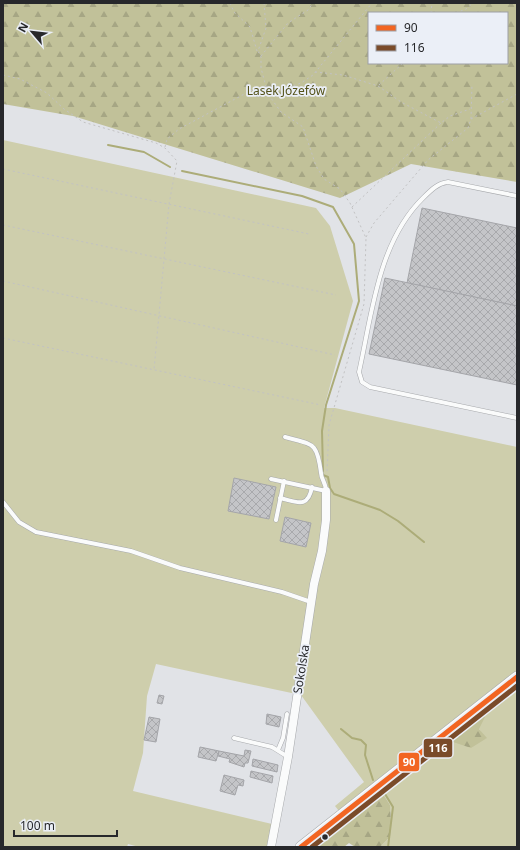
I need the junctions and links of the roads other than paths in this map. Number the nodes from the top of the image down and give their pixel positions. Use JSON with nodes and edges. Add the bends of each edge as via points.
{"nodes":[{"id":1,"x":517,"y":196,"type":"edge"},
{"id":2,"x":517,"y":418,"type":"edge"},
{"id":3,"x":285,"y":437,"type":"dead end"},
{"id":4,"x":271,"y":478,"type":"dead end"},
{"id":5,"x":284,"y":481,"type":"junction"},
{"id":6,"x":312,"y":488,"type":"junction"},
{"id":7,"x":326,"y":490,"type":"junction"},
{"id":8,"x":280,"y":498,"type":"junction"},
{"id":9,"x":3,"y":502,"type":"edge"},
{"id":10,"x":276,"y":520,"type":"dead end"},
{"id":11,"x":312,"y":602,"type":"junction"},
{"id":12,"x":517,"y":677,"type":"edge"},
{"id":13,"x":287,"y":714,"type":"dead end"},
{"id":14,"x":234,"y":738,"type":"dead end"},
{"id":15,"x":278,"y":750,"type":"junction"},
{"id":16,"x":288,"y":757,"type":"junction"},
{"id":17,"x":302,"y":846,"type":"edge"},
{"id":18,"x":271,"y":847,"type":"edge"}],
"edges":[{"from":1,"to":2,"type":"lane","via":[[448,182],[437,185],[417,204],[394,239],[380,275],[359,372],[362,382],[370,387]]},
{"from":3,"to":7,"type":"lane","via":[[312,445],[319,457]]},
{"from":4,"to":5,"type":"lane"},
{"from":5,"to":6,"type":"lane"},
{"from":5,"to":8,"type":"lane"},
{"from":6,"to":7,"type":"lane"},
{"from":6,"to":8,"type":"lane","via":[[307,501]]},
{"from":7,"to":11,"type":"street","name":"Sokolska","via":[[326,520]]},
{"from":8,"to":10,"type":"lane"},
{"from":9,"to":11,"type":"lane","via":[[19,522],[36,532],[131,551],[180,568],[288,593]]},
{"from":11,"to":16,"type":"street","name":"Sokolska"},
{"from":12,"to":17,"type":"street"},
{"from":13,"to":15,"type":"lane"},
{"from":14,"to":15,"type":"lane"},
{"from":15,"to":16,"type":"lane"},
{"from":16,"to":18,"type":"street","name":"Sokolska"}]}
